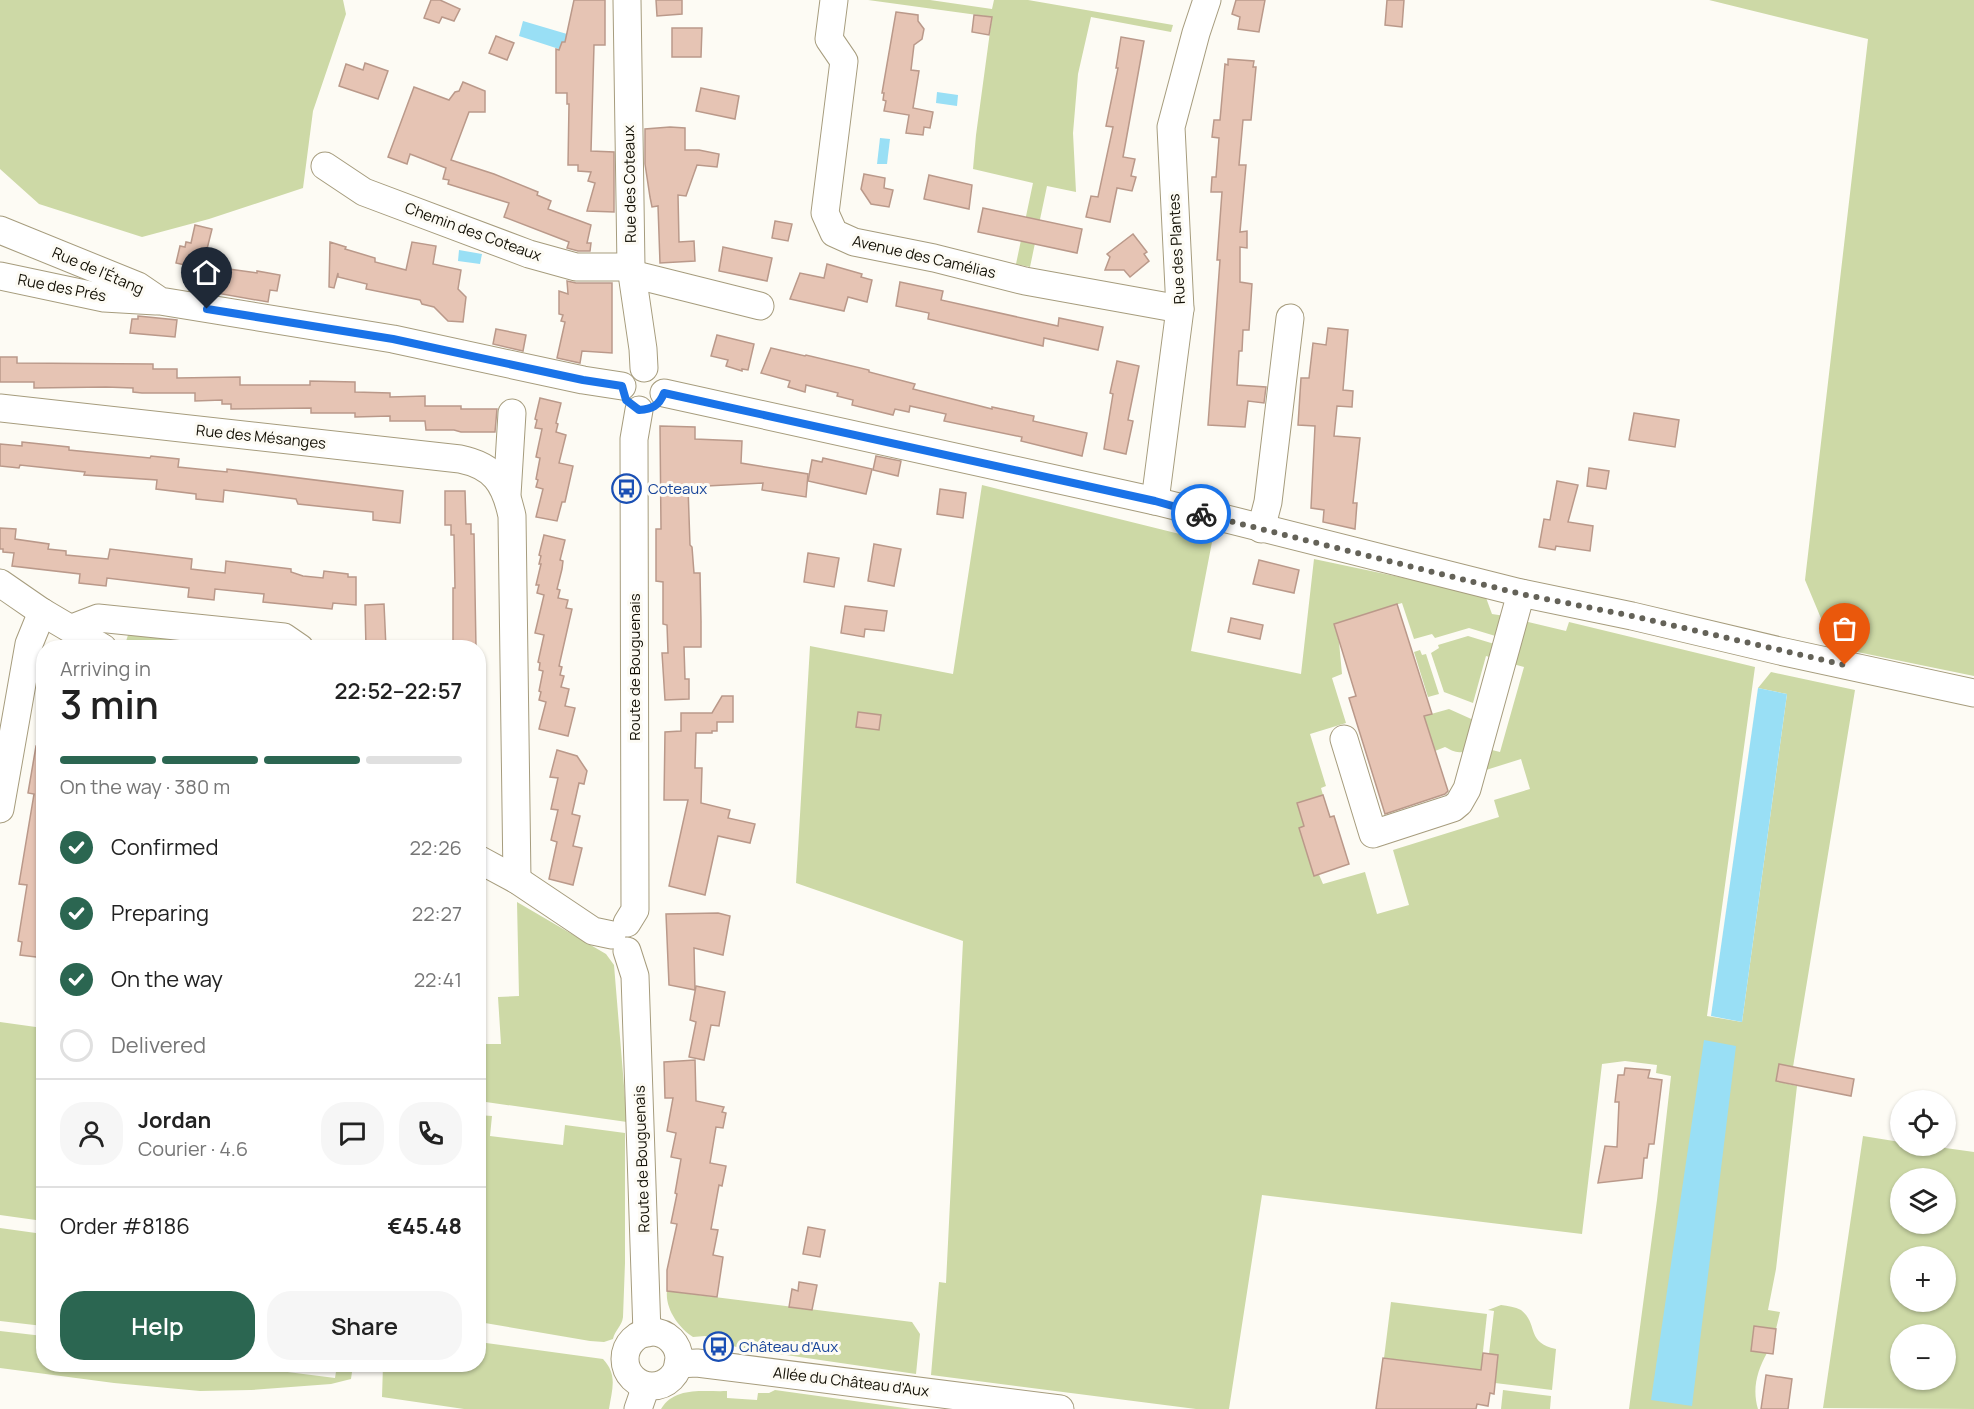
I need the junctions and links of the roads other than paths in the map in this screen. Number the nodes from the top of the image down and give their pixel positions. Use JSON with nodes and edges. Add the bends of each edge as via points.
{"nodes":[{"id":1,"x":627,"y":0,"type":"edge"},
{"id":2,"x":834,"y":0,"type":"edge"},
{"id":3,"x":1207,"y":0,"type":"edge"},
{"id":4,"x":325,"y":166,"type":"dead end"},
{"id":5,"x":0,"y":230,"type":"edge"},
{"id":6,"x":632,"y":270,"type":"junction"},
{"id":7,"x":0,"y":276,"type":"edge"},
{"id":8,"x":160,"y":301,"type":"junction"},
{"id":9,"x":760,"y":306,"type":"dead end"},
{"id":10,"x":1180,"y":309,"type":"junction"},
{"id":11,"x":1290,"y":318,"type":"dead end"},
{"id":12,"x":644,"y":368,"type":"junction"},
{"id":13,"x":622,"y":386,"type":"junction"},
{"id":14,"x":664,"y":393,"type":"junction"},
{"id":15,"x":0,"y":408,"type":"edge"},
{"id":16,"x":639,"y":410,"type":"junction"},
{"id":17,"x":512,"y":413,"type":"dead end"},
{"id":18,"x":507,"y":495,"type":"junction"},
{"id":19,"x":1155,"y":501,"type":"junction"},
{"id":20,"x":1261,"y":529,"type":"junction"},
{"id":21,"x":0,"y":583,"type":"edge"},
{"id":22,"x":1521,"y":594,"type":"junction"},
{"id":23,"x":42,"y":612,"type":"junction"},
{"id":24,"x":72,"y":628,"type":"junction"},
{"id":25,"x":91,"y":640,"type":"edge"},
{"id":26,"x":288,"y":640,"type":"edge"},
{"id":27,"x":1974,"y":693,"type":"edge"},
{"id":28,"x":1344,"y":739,"type":"dead end"},
{"id":29,"x":0,"y":809,"type":"edge"},
{"id":30,"x":486,"y":863,"type":"edge"},
{"id":31,"x":517,"y":880,"type":"junction"},
{"id":32,"x":622,"y":936,"type":"junction"},
{"id":33,"x":647,"y":1333,"type":"junction"},
{"id":34,"x":678,"y":1364,"type":"junction"},
{"id":35,"x":642,"y":1397,"type":"edge"},
{"id":36,"x":1060,"y":1409,"type":"edge"}],
"edges":[{"from":1,"to":6,"type":"street","name":"Rue des Coteaux"},
{"from":2,"to":10,"type":"street","name":"Avenue des Camélias","via":[[829,39],[844,61],[825,213],[834,233],[854,242],[1025,281]]},
{"from":3,"to":10,"type":"street","name":"Rue des Plantes","via":[[1171,127]]},
{"from":4,"to":6,"type":"street","name":"Chemin des Coteaux","via":[[364,192],[529,254],[576,267]]},
{"from":5,"to":8,"type":"street","name":"Rue de l'Étang","via":[[138,286]]},
{"from":6,"to":9,"type":"street","name":"Chemin des Coteaux"},
{"from":6,"to":12,"type":"street","name":"Rue des Coteaux"},
{"from":7,"to":8,"type":"street","name":"Rue des Prés","via":[[104,298]]},
{"from":8,"to":13,"type":"street","name":"Rue de l'Étang","via":[[393,339]]},
{"from":10,"to":19,"type":"street","name":"Rue des Plantes"},
{"from":11,"to":20,"type":"street","via":[[1268,502]]},
{"from":12,"to":13,"type":"street","via":[[631,372]]},
{"from":12,"to":14,"type":"street","via":[[661,377]]},
{"from":13,"to":16,"type":"street","via":[[626,400]]},
{"from":14,"to":16,"type":"street","via":[[657,405]]},
{"from":14,"to":19,"type":"street"},
{"from":15,"to":18,"type":"street","name":"Rue des Mésanges","via":[[460,459],[478,463],[496,477]]},
{"from":16,"to":32,"type":"street","name":"Route de Bouguenais","via":[[634,439],[635,910]]},
{"from":17,"to":18,"type":"street","name":"Rue des Mésanges"},
{"from":18,"to":31,"type":"street","name":"Rue des Mésanges","via":[[512,516]]},
{"from":19,"to":20,"type":"street"},
{"from":20,"to":22,"type":"street"},
{"from":21,"to":23,"type":"street"},
{"from":22,"to":27,"type":"street"},
{"from":22,"to":28,"type":"street","via":[[1467,789],[1453,808],[1373,834]]},
{"from":23,"to":24,"type":"street"},
{"from":23,"to":29,"type":"street","via":[[29,644]]},
{"from":24,"to":25,"type":"street"},
{"from":24,"to":26,"type":"street","via":[[98,618]]},
{"from":30,"to":31,"type":"street"},
{"from":31,"to":32,"type":"street","via":[[593,931]]},
{"from":32,"to":33,"type":"street","name":"Route de Bouguenais","via":[[635,976]]},
{"from":33,"to":34,"type":"street","via":[[669,1339],[678,1354]]},
{"from":33,"to":35,"type":"street","via":[[630,1344],[625,1356],[628,1373]]},
{"from":34,"to":35,"type":"street","via":[[670,1379]]},
{"from":34,"to":36,"type":"street","name":"Allée du Château d'Aux","via":[[697,1363]]}]}
